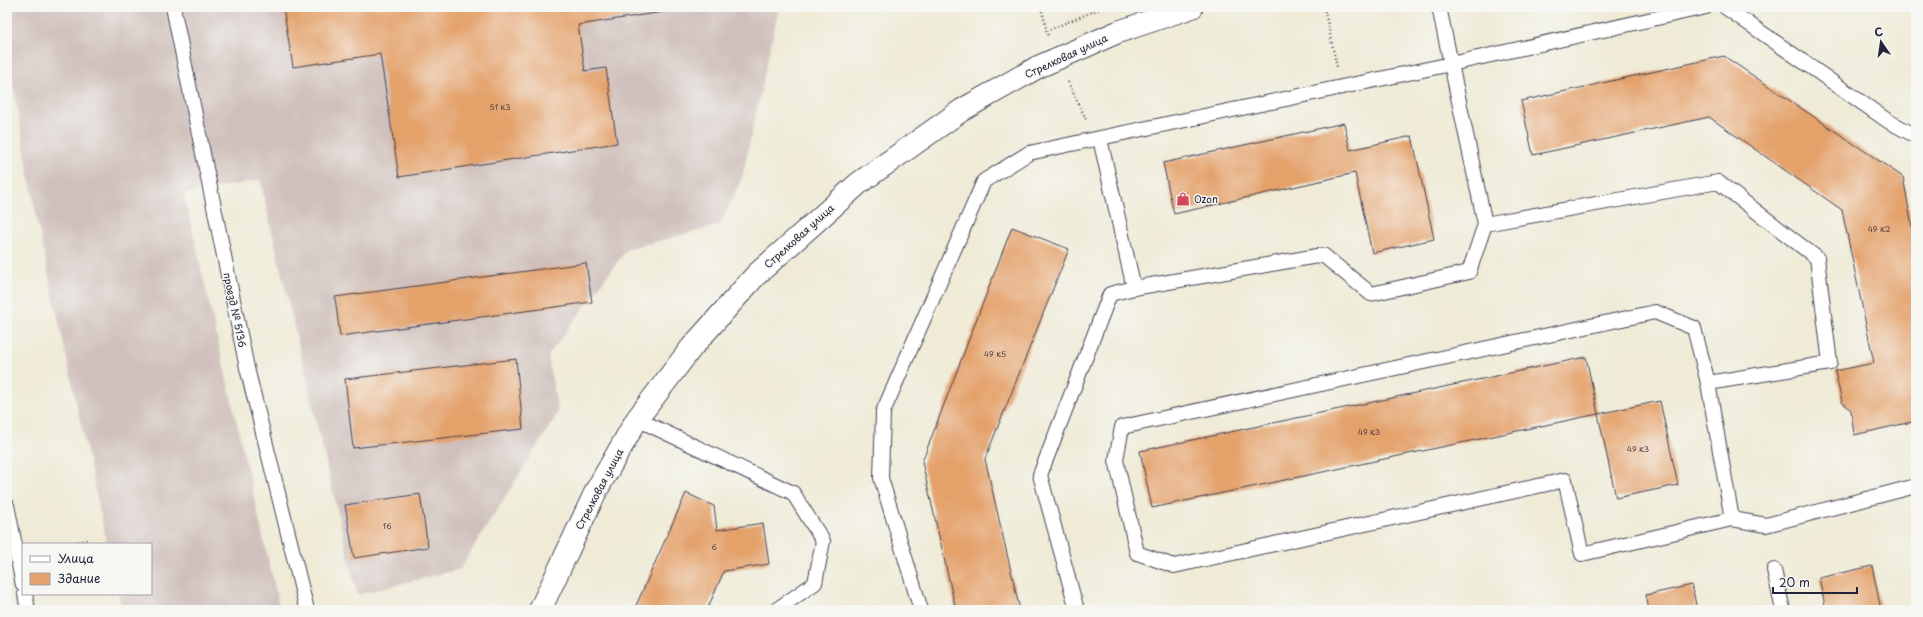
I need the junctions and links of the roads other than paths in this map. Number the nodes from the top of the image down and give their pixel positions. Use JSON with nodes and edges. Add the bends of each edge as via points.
{"nodes":[{"id":1,"x":173,"y":7,"type":"edge"},
{"id":2,"x":1192,"y":7,"type":"edge"},
{"id":3,"x":1439,"y":7,"type":"edge"},
{"id":4,"x":1706,"y":7,"type":"edge"},
{"id":5,"x":1725,"y":7,"type":"edge"},
{"id":6,"x":1451,"y":64,"type":"junction"},
{"id":7,"x":1916,"y":136,"type":"edge"},
{"id":8,"x":1100,"y":139,"type":"junction"},
{"id":9,"x":1485,"y":224,"type":"junction"},
{"id":10,"x":1134,"y":288,"type":"junction"},
{"id":11,"x":1708,"y":383,"type":"junction"},
{"id":12,"x":637,"y":419,"type":"junction"},
{"id":13,"x":1916,"y":486,"type":"edge"},
{"id":14,"x":7,"y":505,"type":"edge"},
{"id":15,"x":1732,"y":519,"type":"junction"},
{"id":16,"x":1774,"y":570,"type":"dead end"},
{"id":17,"x":22,"y":580,"type":"edge"},
{"id":18,"x":25,"y":595,"type":"edge"},
{"id":19,"x":28,"y":610,"type":"edge"},
{"id":20,"x":307,"y":610,"type":"edge"},
{"id":21,"x":540,"y":610,"type":"edge"},
{"id":22,"x":776,"y":610,"type":"edge"},
{"id":23,"x":922,"y":610,"type":"edge"},
{"id":24,"x":1077,"y":610,"type":"edge"},
{"id":25,"x":1783,"y":610,"type":"edge"}],
"edges":[{"from":1,"to":20,"type":"lane","name":"проезд № 5136","via":[[247,368]]},
{"from":2,"to":12,"type":"street","name":"Стрелковая улица","via":[[1118,32],[1038,67],[962,110],[859,182],[756,275],[692,347]]},
{"from":3,"to":6,"type":"lane"},
{"from":4,"to":6,"type":"lane"},
{"from":5,"to":7,"type":"lane","via":[[1888,121]]},
{"from":6,"to":8,"type":"lane"},
{"from":6,"to":9,"type":"lane"},
{"from":8,"to":10,"type":"lane"},
{"from":8,"to":23,"type":"lane","via":[[1029,153],[984,180],[883,412],[881,478]]},
{"from":9,"to":10,"type":"lane","via":[[1468,272],[1372,294],[1323,255]]},
{"from":9,"to":11,"type":"lane","via":[[1718,182],[1817,258],[1830,362]]},
{"from":10,"to":24,"type":"lane","via":[[1110,294],[1040,475]]},
{"from":11,"to":15,"type":"lane"},
{"from":11,"to":15,"type":"lane","via":[[1694,328],[1655,312],[1122,427],[1116,460],[1137,553],[1174,566],[1565,480],[1582,554]]},
{"from":12,"to":21,"type":"street","name":"Стрелковая улица","via":[[596,491]]},
{"from":12,"to":22,"type":"lane","via":[[793,493],[823,541],[815,583]]},
{"from":13,"to":15,"type":"lane","via":[[1766,525]]},
{"from":14,"to":17,"type":"lane"},
{"from":16,"to":25,"type":"lane"},
{"from":18,"to":19,"type":"lane"}]}
